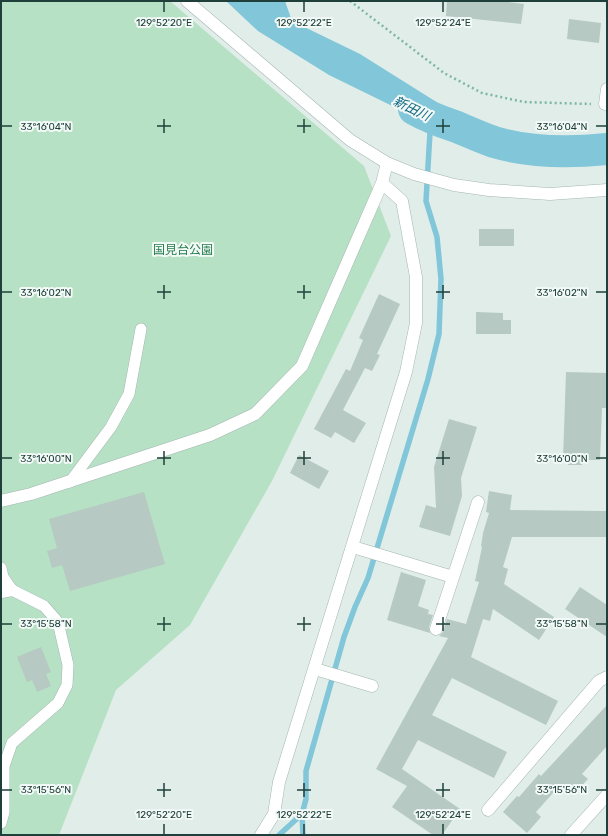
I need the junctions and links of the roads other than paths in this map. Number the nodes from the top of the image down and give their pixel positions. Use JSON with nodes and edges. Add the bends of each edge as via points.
{"nodes":[{"id":1,"x":187,"y":1,"type":"edge"},
{"id":2,"x":607,"y":89,"type":"edge"},
{"id":3,"x":605,"y":104,"type":"road end"},
{"id":4,"x":387,"y":163,"type":"junction"},
{"id":5,"x":382,"y":182,"type":"junction"},
{"id":6,"x":607,"y":190,"type":"edge"},
{"id":7,"x":141,"y":329,"type":"dead end"},
{"id":8,"x":70,"y":482,"type":"junction"},
{"id":9,"x":1,"y":501,"type":"edge"},
{"id":10,"x":478,"y":502,"type":"dead end"},
{"id":11,"x":352,"y":547,"type":"junction"},
{"id":12,"x":1,"y":568,"type":"edge"},
{"id":13,"x":453,"y":577,"type":"junction"},
{"id":14,"x":7,"y":591,"type":"edge"},
{"id":15,"x":436,"y":629,"type":"dead end"},
{"id":16,"x":315,"y":669,"type":"junction"},
{"id":17,"x":607,"y":677,"type":"edge"},
{"id":18,"x":372,"y":686,"type":"dead end"},
{"id":19,"x":607,"y":795,"type":"edge"},
{"id":20,"x":488,"y":810,"type":"dead end"},
{"id":21,"x":1,"y":823,"type":"edge"},
{"id":22,"x":262,"y":835,"type":"edge"},
{"id":23,"x":571,"y":835,"type":"edge"}],
"edges":[{"from":1,"to":4,"type":"street","via":[[350,140]]},
{"from":2,"to":3,"type":"street"},
{"from":4,"to":5,"type":"street"},
{"from":4,"to":6,"type":"street","via":[[414,174],[454,185],[489,190],[550,194]]},
{"from":5,"to":8,"type":"street","via":[[302,366],[256,414],[210,435]]},
{"from":5,"to":11,"type":"street","via":[[402,201],[416,277],[416,323],[406,372]]},
{"from":7,"to":8,"type":"lane","via":[[129,394],[111,427]]},
{"from":8,"to":9,"type":"street"},
{"from":10,"to":13,"type":"street"},
{"from":11,"to":13,"type":"street"},
{"from":11,"to":16,"type":"street"},
{"from":12,"to":14,"type":"lane"},
{"from":13,"to":15,"type":"street"},
{"from":14,"to":21,"type":"lane","via":[[44,606],[58,622],[68,666],[68,678],[58,703],[12,743],[4,766],[4,812]]},
{"from":16,"to":18,"type":"street"},
{"from":16,"to":22,"type":"street","via":[[279,782],[274,814]]},
{"from":17,"to":20,"type":"street","via":[[600,681]]},
{"from":19,"to":23,"type":"street"}]}
